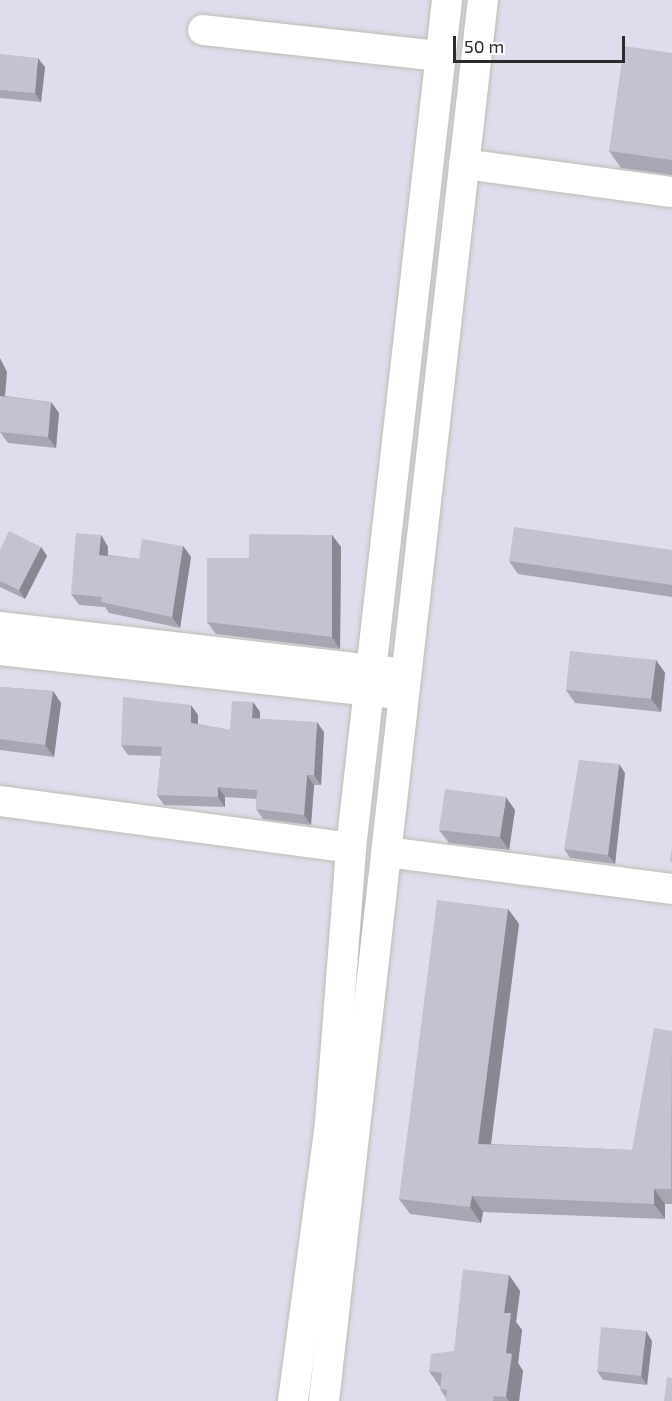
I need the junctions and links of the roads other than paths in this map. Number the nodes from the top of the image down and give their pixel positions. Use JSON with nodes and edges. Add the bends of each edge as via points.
{"nodes":[{"id":1,"x":447,"y":0,"type":"edge"},
{"id":2,"x":483,"y":0,"type":"edge"},
{"id":3,"x":203,"y":30,"type":"dead end"},
{"id":4,"x":439,"y":56,"type":"junction"},
{"id":5,"x":464,"y":164,"type":"junction"},
{"id":6,"x":672,"y":192,"type":"edge"},
{"id":7,"x":0,"y":627,"type":"edge"},
{"id":8,"x":0,"y":650,"type":"edge"},
{"id":9,"x":369,"y":681,"type":"junction"},
{"id":10,"x":403,"y":684,"type":"junction"},
{"id":11,"x":0,"y":801,"type":"edge"},
{"id":12,"x":351,"y":848,"type":"junction"},
{"id":13,"x":387,"y":852,"type":"junction"},
{"id":14,"x":672,"y":889,"type":"edge"},
{"id":15,"x":344,"y":1125,"type":"junction"},
{"id":16,"x":293,"y":1401,"type":"edge"},
{"id":17,"x":324,"y":1401,"type":"edge"}],
"edges":[{"from":1,"to":4,"type":"street"},
{"from":2,"to":5,"type":"street"},
{"from":3,"to":4,"type":"street"},
{"from":4,"to":9,"type":"street"},
{"from":5,"to":6,"type":"street"},
{"from":5,"to":10,"type":"street"},
{"from":7,"to":9,"type":"street"},
{"from":8,"to":9,"type":"street"},
{"from":9,"to":10,"type":"street"},
{"from":9,"to":12,"type":"street"},
{"from":10,"to":13,"type":"street"},
{"from":11,"to":12,"type":"street"},
{"from":12,"to":15,"type":"street"},
{"from":13,"to":14,"type":"street"},
{"from":13,"to":15,"type":"street"},
{"from":15,"to":16,"type":"street"},
{"from":15,"to":17,"type":"street"}]}
